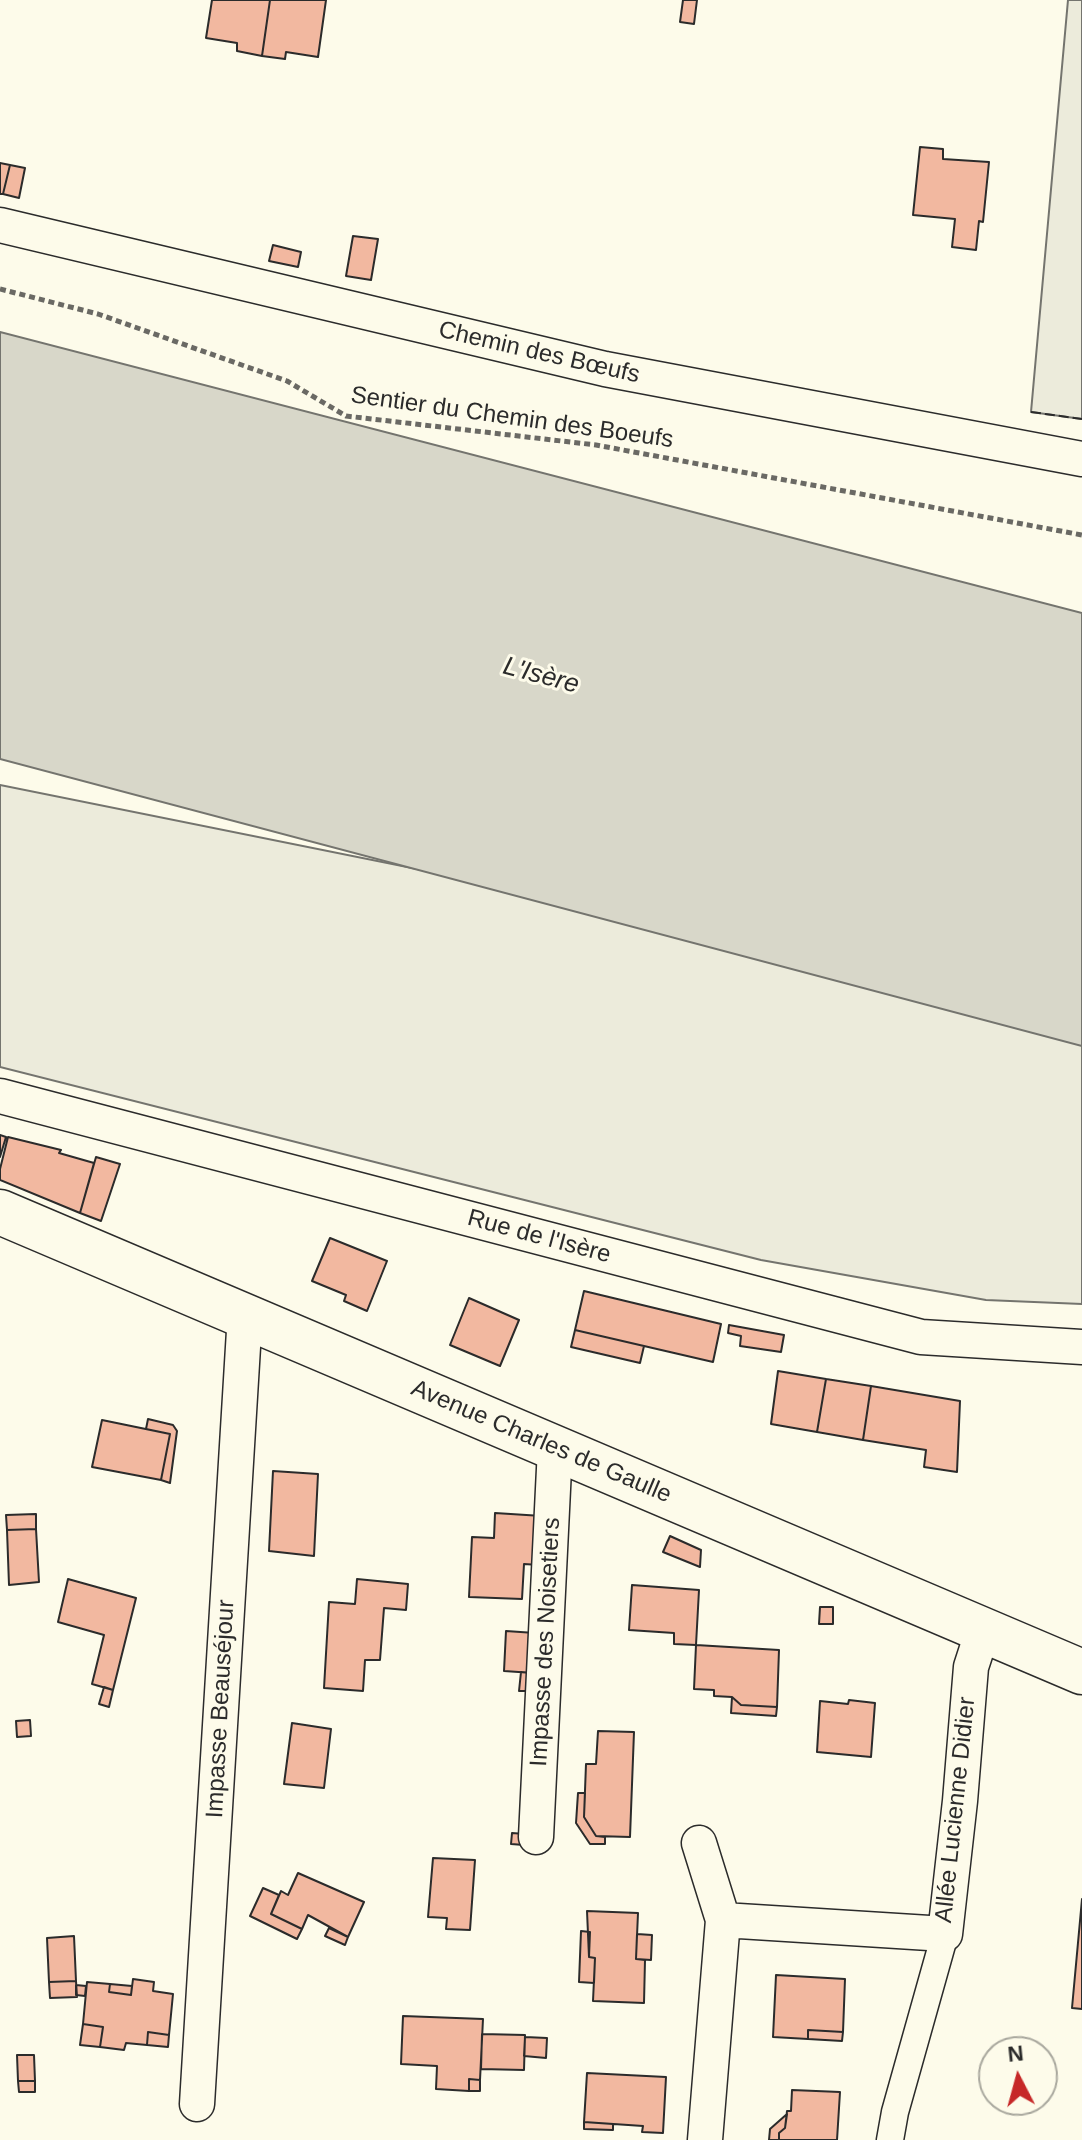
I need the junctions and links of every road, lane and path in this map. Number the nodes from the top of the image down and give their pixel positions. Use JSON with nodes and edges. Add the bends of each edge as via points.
{"nodes":[{"id":1,"x":0,"y":225,"type":"edge"},
{"id":2,"x":0,"y":289,"type":"edge"},
{"id":3,"x":1082,"y":459,"type":"edge"},
{"id":4,"x":1082,"y":535,"type":"edge"},
{"id":5,"x":0,"y":1096,"type":"edge"},
{"id":6,"x":0,"y":1212,"type":"edge"},
{"id":7,"x":245,"y":1314,"type":"junction"},
{"id":8,"x":1082,"y":1347,"type":"edge"},
{"id":9,"x":555,"y":1448,"type":"junction"},
{"id":10,"x":983,"y":1630,"type":"junction"},
{"id":11,"x":1082,"y":1672,"type":"edge"},
{"id":12,"x":536,"y":1837,"type":"dead end"},
{"id":13,"x":699,"y":1843,"type":"dead end"},
{"id":14,"x":723,"y":1920,"type":"junction"},
{"id":15,"x":945,"y":1934,"type":"junction"},
{"id":16,"x":197,"y":2104,"type":"dead end"},
{"id":17,"x":705,"y":2140,"type":"edge"},
{"id":18,"x":890,"y":2140,"type":"edge"}],
"edges":[{"from":1,"to":3,"type":"street","name":"Chemin des Bœufs","via":[[605,369]]},
{"from":2,"to":4,"type":"path","name":"Sentier du Chemin des Boeufs","via":[[98,314],[287,381],[346,416],[596,445]]},
{"from":5,"to":8,"type":"street","name":"Rue de l'Isère","via":[[921,1337]]},
{"from":6,"to":7,"type":"main road","name":"Avenue Charles de Gaulle"},
{"from":7,"to":9,"type":"main road","name":"Avenue Charles de Gaulle"},
{"from":7,"to":16,"type":"street","name":"Impasse Beauséjour"},
{"from":9,"to":10,"type":"main road","name":"Avenue Charles de Gaulle"},
{"from":9,"to":12,"type":"street","name":"Impasse des Noisetiers"},
{"from":10,"to":11,"type":"main road","name":"Avenue Charles de Gaulle"},
{"from":10,"to":15,"type":"street","name":"Allée Lucienne Didier","via":[[971,1667]]},
{"from":13,"to":14,"type":"street"},
{"from":14,"to":15,"type":"street","name":"Allée Lucienne Didier"},
{"from":14,"to":17,"type":"street"},
{"from":15,"to":18,"type":"street"}]}
